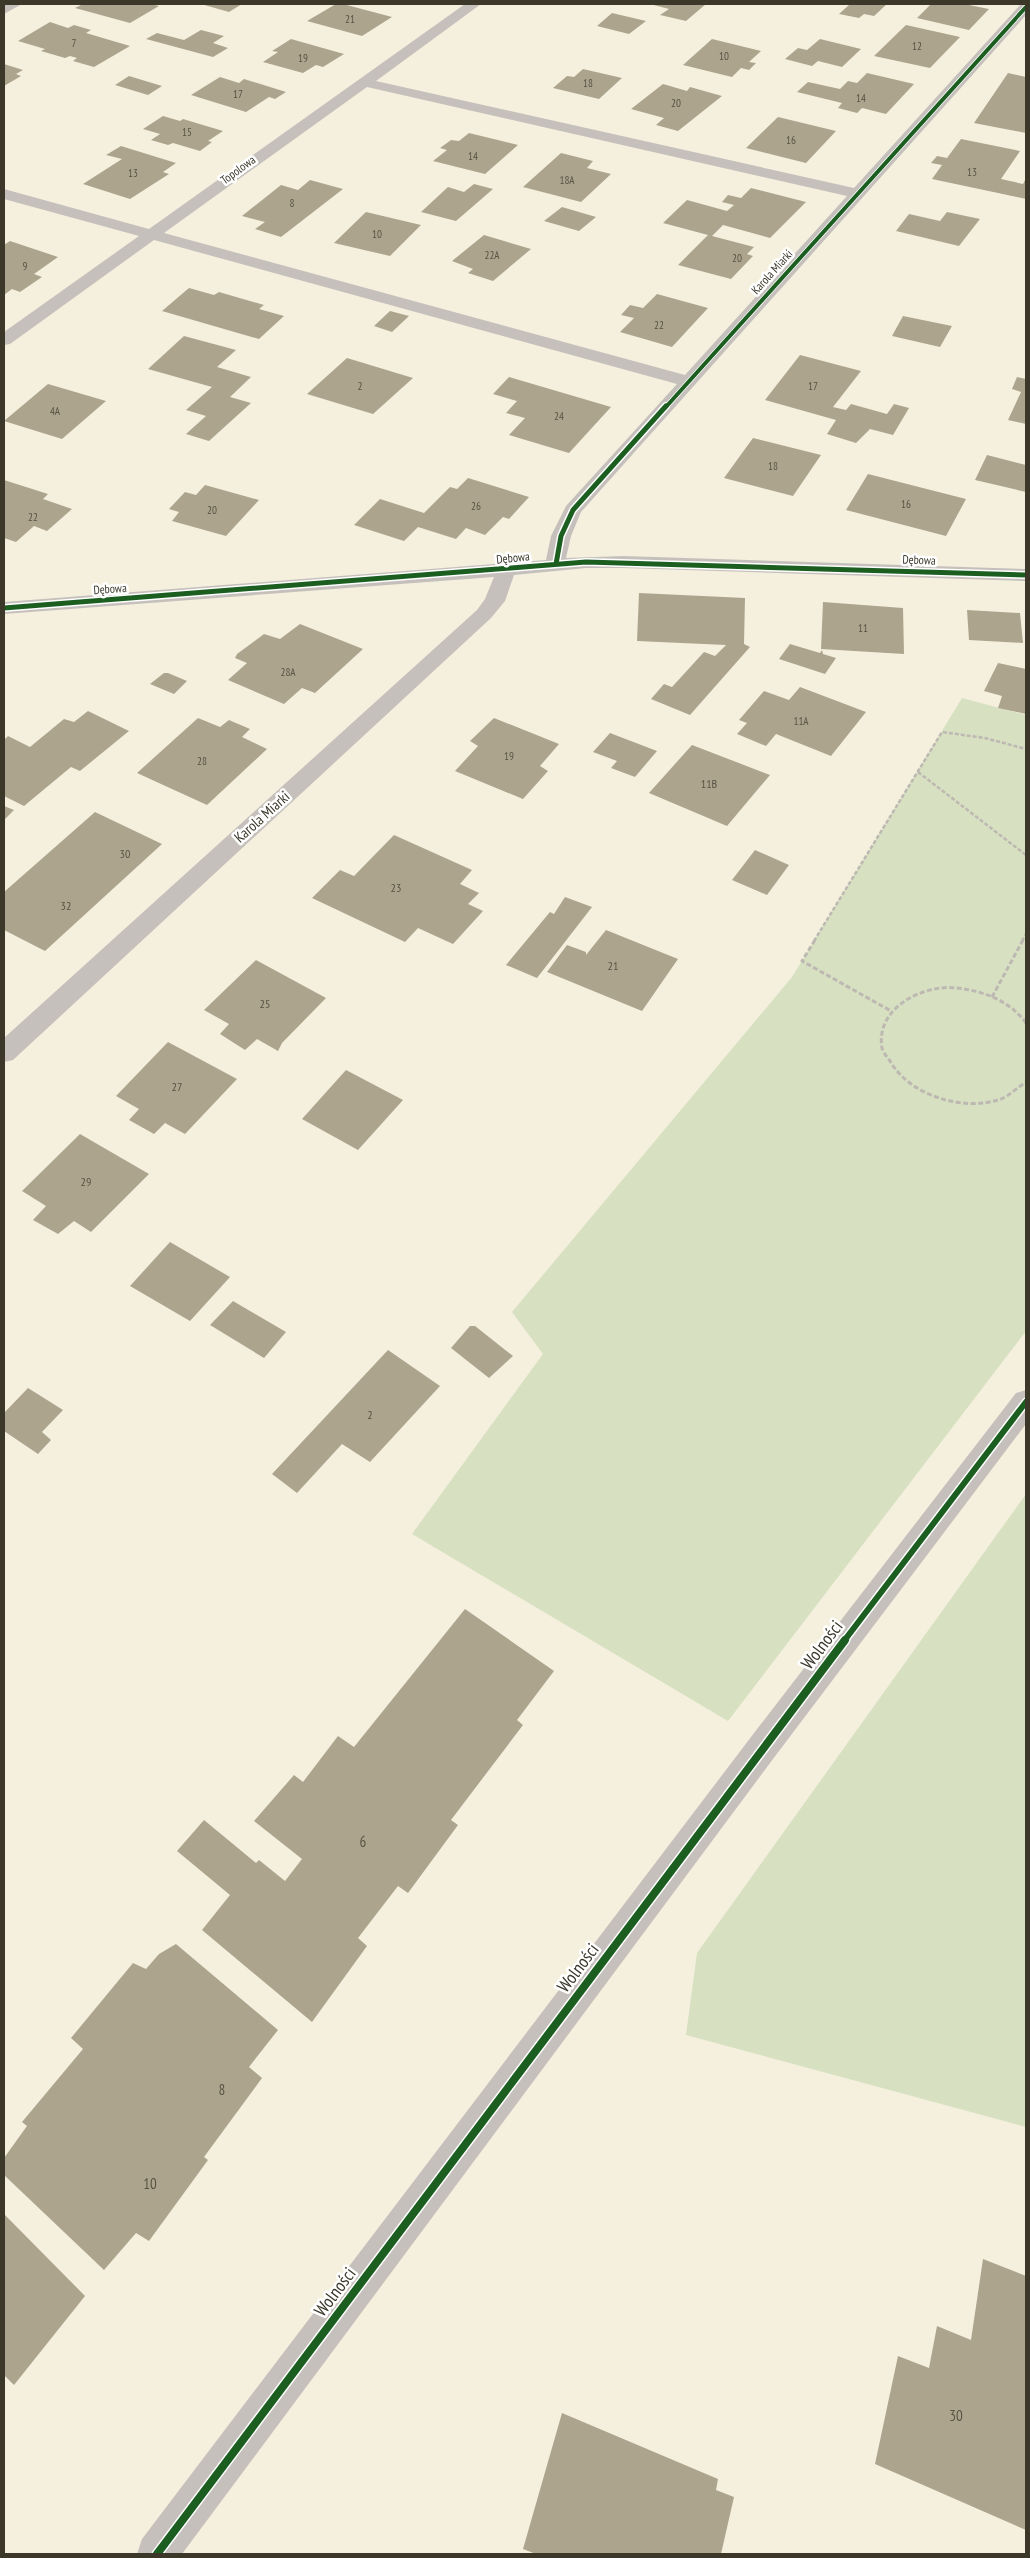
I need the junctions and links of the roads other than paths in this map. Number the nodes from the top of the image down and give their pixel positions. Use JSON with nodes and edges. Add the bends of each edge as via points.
{"nodes":[{"id":1,"x":16,"y":4,"type":"edge"},
{"id":2,"x":474,"y":4,"type":"edge"},
{"id":3,"x":1026,"y":7,"type":"edge"},
{"id":4,"x":4,"y":10,"type":"edge"},
{"id":5,"x":363,"y":82,"type":"junction"},
{"id":6,"x":4,"y":194,"type":"edge"},
{"id":7,"x":858,"y":194,"type":"junction"},
{"id":8,"x":148,"y":235,"type":"junction"},
{"id":9,"x":4,"y":340,"type":"edge"},
{"id":10,"x":689,"y":382,"type":"junction"},
{"id":11,"x":556,"y":564,"type":"junction"},
{"id":12,"x":506,"y":570,"type":"junction"},
{"id":13,"x":1026,"y":575,"type":"edge"},
{"id":14,"x":4,"y":608,"type":"edge"},
{"id":15,"x":4,"y":1053,"type":"edge"},
{"id":16,"x":1026,"y":1402,"type":"edge"},
{"id":17,"x":157,"y":2554,"type":"edge"}],
"edges":[{"from":1,"to":4,"type":"street"},
{"from":2,"to":5,"type":"street","name":"Topolowa"},
{"from":3,"to":7,"type":"street","name":"Karola Miarki"},
{"from":5,"to":7,"type":"street"},
{"from":5,"to":8,"type":"street","name":"Topolowa"},
{"from":6,"to":8,"type":"street"},
{"from":7,"to":10,"type":"street","name":"Karola Miarki"},
{"from":8,"to":9,"type":"street","name":"Topolowa"},
{"from":8,"to":10,"type":"street"},
{"from":10,"to":11,"type":"street","name":"Karola Miarki","via":[[573,510],[559,539]]},
{"from":11,"to":12,"type":"street","name":"Dębowa"},
{"from":11,"to":13,"type":"street","name":"Dębowa","via":[[623,562]]},
{"from":12,"to":14,"type":"street","name":"Dębowa"},
{"from":12,"to":15,"type":"street","name":"Karola Miarki","via":[[495,600],[484,614]]},
{"from":16,"to":17,"type":"street","name":"Wolności"}]}
